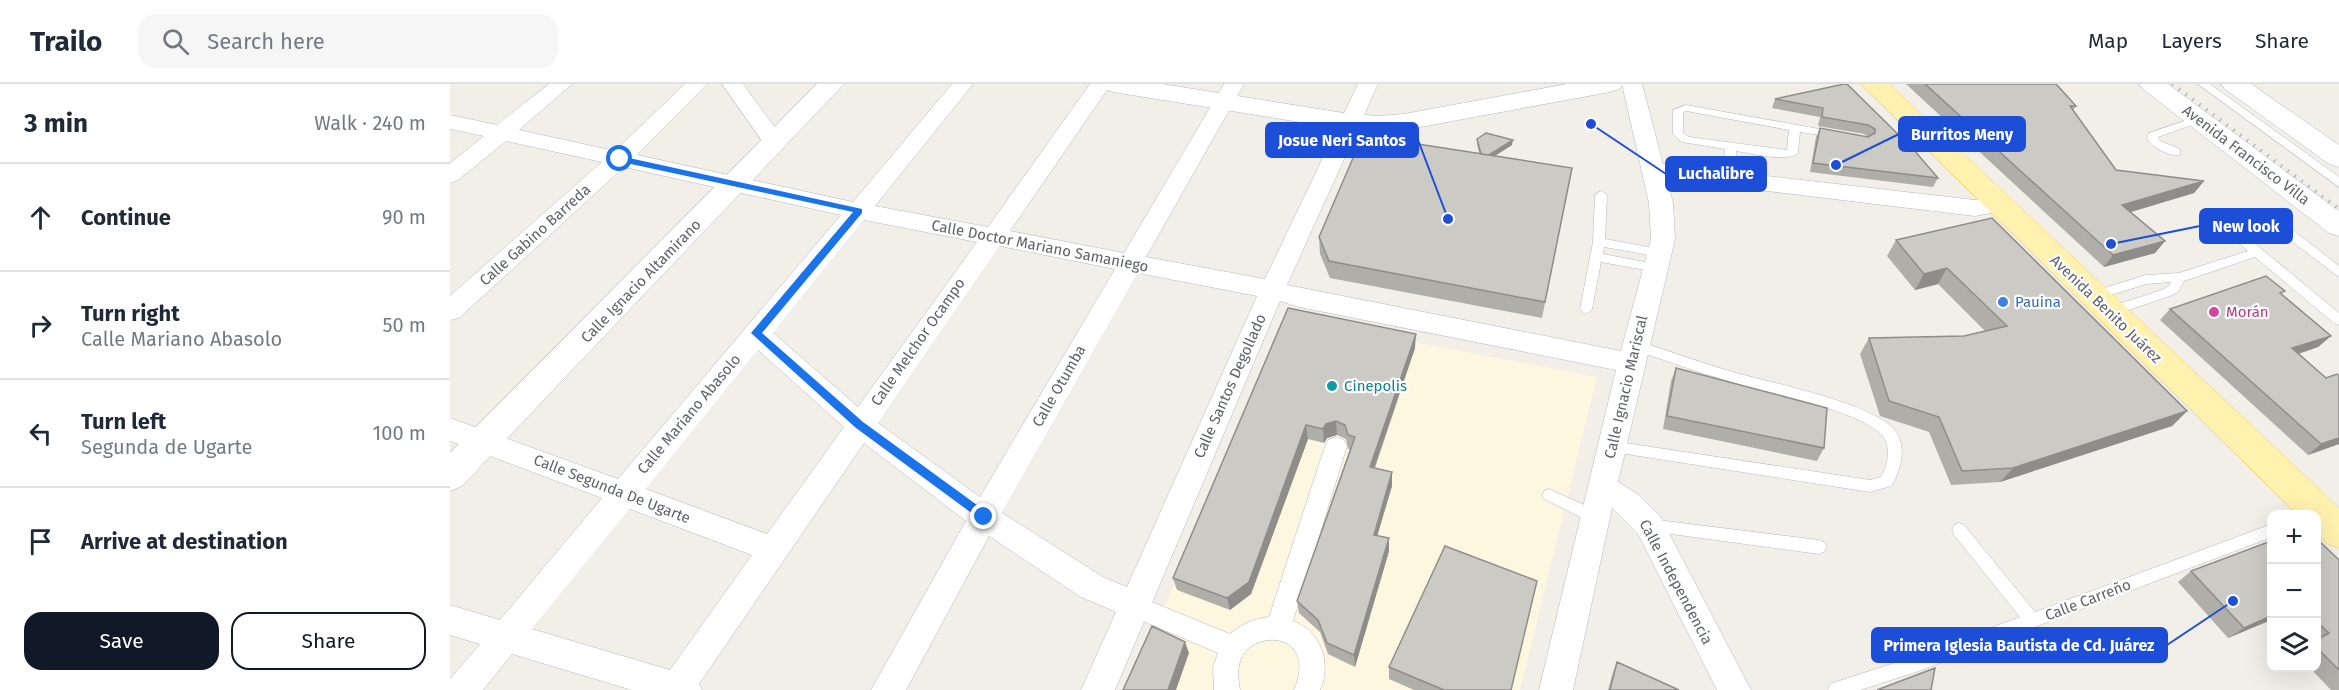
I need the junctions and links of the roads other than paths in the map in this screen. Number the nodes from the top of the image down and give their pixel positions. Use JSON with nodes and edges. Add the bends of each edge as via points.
{"nodes":[{"id":1,"x":562,"y":84,"type":"edge"},
{"id":2,"x":697,"y":84,"type":"edge"},
{"id":3,"x":732,"y":84,"type":"edge"},
{"id":4,"x":831,"y":84,"type":"edge"},
{"id":5,"x":963,"y":84,"type":"edge"},
{"id":6,"x":1101,"y":84,"type":"edge"},
{"id":7,"x":1113,"y":84,"type":"edge"},
{"id":8,"x":1368,"y":84,"type":"edge"},
{"id":9,"x":1610,"y":84,"type":"edge"},
{"id":10,"x":1632,"y":84,"type":"edge"},
{"id":11,"x":1874,"y":84,"type":"edge"},
{"id":12,"x":2152,"y":84,"type":"edge"},
{"id":13,"x":2203,"y":84,"type":"edge"},
{"id":14,"x":2224,"y":84,"type":"edge"},
{"id":15,"x":2234,"y":84,"type":"edge"},
{"id":16,"x":1229,"y":93,"type":"edge"},
{"id":17,"x":2199,"y":119,"type":"junction"},
{"id":18,"x":450,"y":122,"type":"edge"},
{"id":19,"x":1350,"y":122,"type":"junction"},
{"id":20,"x":1795,"y":128,"type":"junction"},
{"id":21,"x":502,"y":133,"type":"junction"},
{"id":22,"x":1853,"y":138,"type":"edge"},
{"id":23,"x":775,"y":143,"type":"junction"},
{"id":24,"x":1731,"y":148,"type":"junction"},
{"id":25,"x":2176,"y":152,"type":"dead end"},
{"id":26,"x":2339,"y":158,"type":"edge"},
{"id":27,"x":620,"y":159,"type":"junction"},
{"id":28,"x":2339,"y":166,"type":"edge"},
{"id":29,"x":1652,"y":170,"type":"junction"},
{"id":30,"x":450,"y":176,"type":"edge"},
{"id":31,"x":1729,"y":178,"type":"junction"},
{"id":32,"x":2339,"y":183,"type":"edge"},
{"id":33,"x":734,"y":185,"type":"junction"},
{"id":34,"x":1601,"y":195,"type":"dead end"},
{"id":35,"x":1999,"y":204,"type":"junction"},
{"id":36,"x":859,"y":211,"type":"junction"},
{"id":37,"x":2333,"y":221,"type":"edge"},
{"id":38,"x":992,"y":237,"type":"junction"},
{"id":39,"x":1599,"y":242,"type":"junction"},
{"id":40,"x":2257,"y":252,"type":"junction"},
{"id":41,"x":1596,"y":257,"type":"junction"},
{"id":42,"x":1658,"y":260,"type":"junction"},
{"id":43,"x":1130,"y":263,"type":"junction"},
{"id":44,"x":2339,"y":273,"type":"edge"},
{"id":45,"x":2179,"y":278,"type":"junction"},
{"id":46,"x":1272,"y":290,"type":"junction"},
{"id":47,"x":2100,"y":304,"type":"junction"},
{"id":48,"x":1586,"y":309,"type":"dead end"},
{"id":49,"x":450,"y":311,"type":"edge"},
{"id":50,"x":2339,"y":320,"type":"edge"},
{"id":51,"x":756,"y":333,"type":"junction"},
{"id":52,"x":1633,"y":354,"type":"junction"},
{"id":53,"x":860,"y":425,"type":"junction"},
{"id":54,"x":450,"y":429,"type":"edge"},
{"id":55,"x":484,"y":441,"type":"junction"},
{"id":56,"x":1336,"y":446,"type":"dead end"},
{"id":57,"x":1612,"y":447,"type":"junction"},
{"id":58,"x":450,"y":476,"type":"edge"},
{"id":59,"x":1603,"y":489,"type":"junction"},
{"id":60,"x":624,"y":493,"type":"junction"},
{"id":61,"x":1549,"y":495,"type":"dead end"},
{"id":62,"x":984,"y":517,"type":"junction"},
{"id":63,"x":1597,"y":518,"type":"junction"},
{"id":64,"x":2323,"y":520,"type":"edge"},
{"id":65,"x":1649,"y":525,"type":"junction"},
{"id":66,"x":1959,"y":530,"type":"dead end"},
{"id":67,"x":2267,"y":532,"type":"edge"},
{"id":68,"x":1819,"y":547,"type":"dead end"},
{"id":69,"x":774,"y":550,"type":"junction"},
{"id":70,"x":1144,"y":609,"type":"junction"},
{"id":71,"x":450,"y":620,"type":"edge"},
{"id":72,"x":2033,"y":621,"type":"junction"},
{"id":73,"x":1278,"y":628,"type":"junction"},
{"id":74,"x":508,"y":636,"type":"junction"},
{"id":75,"x":1232,"y":647,"type":"junction"},
{"id":76,"x":679,"y":689,"type":"edge"},
{"id":77,"x":1311,"y":689,"type":"edge"},
{"id":78,"x":462,"y":690,"type":"edge"},
{"id":79,"x":888,"y":690,"type":"edge"},
{"id":80,"x":1098,"y":690,"type":"edge"},
{"id":81,"x":1227,"y":690,"type":"edge"},
{"id":82,"x":1556,"y":690,"type":"edge"},
{"id":83,"x":1734,"y":690,"type":"edge"},
{"id":84,"x":1836,"y":690,"type":"edge"}],
"edges":[{"from":1,"to":21,"type":"street"},
{"from":2,"to":27,"type":"street","name":"Calle Gabino Barreda"},
{"from":3,"to":23,"type":"street"},
{"from":4,"to":23,"type":"street","name":"Calle Ignacio Altamirano"},
{"from":5,"to":36,"type":"street","name":"Calle Mariano Abasolo"},
{"from":6,"to":38,"type":"street","name":"Calle Melchor Ocampo"},
{"from":7,"to":16,"type":"street"},
{"from":8,"to":19,"type":"street","name":"Calle Santos Degollado"},
{"from":9,"to":19,"type":"street","via":[[1404,122]]},
{"from":10,"to":29,"type":"street","name":"Calle Ignacio Mariscal"},
{"from":11,"to":35,"type":"main road","name":"Avenida Benito Juárez"},
{"from":12,"to":17,"type":"street","name":"Avenida Francisco Villa"},
{"from":13,"to":32,"type":"lane","name":"Avenida Francisco Villa"},
{"from":14,"to":28,"type":"lane"},
{"from":15,"to":26,"type":"street"},
{"from":16,"to":19,"type":"street"},
{"from":16,"to":43,"type":"street","name":"Calle Otumba"},
{"from":17,"to":25,"type":"lane","via":[[2152,138],[2156,144]]},
{"from":17,"to":37,"type":"street","name":"Avenida Francisco Villa"},
{"from":18,"to":21,"type":"street","name":"Calle Doctor Mariano Samaniego"},
{"from":19,"to":46,"type":"street","name":"Calle Santos Degollado"},
{"from":20,"to":22,"type":"lane"},
{"from":20,"to":24,"type":"lane","via":[[1789,154]]},
{"from":20,"to":24,"type":"lane","via":[[1686,108],[1678,110],[1681,138]]},
{"from":21,"to":27,"type":"street","name":"Calle Doctor Mariano Samaniego"},
{"from":21,"to":30,"type":"street"},
{"from":23,"to":33,"type":"street","name":"Calle Ignacio Altamirano"},
{"from":24,"to":31,"type":"lane"},
{"from":27,"to":33,"type":"street","name":"Calle Doctor Mariano Samaniego"},
{"from":27,"to":49,"type":"street","name":"Calle Gabino Barreda"},
{"from":29,"to":31,"type":"street"},
{"from":29,"to":42,"type":"street","name":"Calle Ignacio Mariscal","via":[[1662,221]]},
{"from":31,"to":35,"type":"street","via":[[1975,208]]},
{"from":33,"to":36,"type":"street","name":"Calle Doctor Mariano Samaniego"},
{"from":33,"to":55,"type":"street","name":"Calle Ignacio Altamirano"},
{"from":34,"to":39,"type":"lane"},
{"from":35,"to":47,"type":"main road","name":"Avenida Benito Juárez"},
{"from":36,"to":38,"type":"street","name":"Calle Doctor Mariano Samaniego"},
{"from":36,"to":51,"type":"street","name":"Calle Mariano Abasolo"},
{"from":38,"to":43,"type":"street","name":"Calle Doctor Mariano Samaniego"},
{"from":38,"to":53,"type":"street","name":"Calle Melchor Ocampo"},
{"from":39,"to":41,"type":"lane"},
{"from":39,"to":42,"type":"lane"},
{"from":40,"to":44,"type":"lane","via":[[2231,230],[2230,220],[2253,215],[2268,217]]},
{"from":40,"to":45,"type":"lane"},
{"from":40,"to":50,"type":"lane"},
{"from":41,"to":42,"type":"lane"},
{"from":41,"to":48,"type":"lane"},
{"from":42,"to":52,"type":"street","name":"Calle Ignacio Mariscal"},
{"from":43,"to":46,"type":"street","name":"Calle Doctor Mariano Samaniego"},
{"from":43,"to":62,"type":"street","name":"Calle Otumba"},
{"from":45,"to":47,"type":"lane","via":[[2147,278]]},
{"from":45,"to":47,"type":"lane","via":[[2174,289],[2166,293]]},
{"from":46,"to":52,"type":"street","name":"Calle Doctor Mariano Samaniego","via":[[1299,298]]},
{"from":46,"to":70,"type":"street","name":"Calle Santos Degollado"},
{"from":47,"to":64,"type":"main road","name":"Avenida Benito Juárez"},
{"from":51,"to":53,"type":"street"},
{"from":51,"to":60,"type":"street","name":"Calle Mariano Abasolo"},
{"from":52,"to":57,"type":"street","name":"Calle Ignacio Mariscal"},
{"from":52,"to":57,"type":"lane","via":[[1667,357],[1870,420],[1892,439],[1893,473],[1886,482],[1870,486]]},
{"from":53,"to":62,"type":"street"},
{"from":53,"to":69,"type":"street","name":"Calle Melchor Ocampo"},
{"from":54,"to":55,"type":"street","name":"Calle Segunda De Ugarte"},
{"from":55,"to":58,"type":"street","name":"Calle Ignacio Altamirano"},
{"from":55,"to":60,"type":"street","name":"Calle Segunda De Ugarte"},
{"from":56,"to":73,"type":"street"},
{"from":57,"to":59,"type":"street","name":"Calle Ignacio Mariscal"},
{"from":59,"to":63,"type":"street","name":"Calle Ignacio Mariscal"},
{"from":59,"to":65,"type":"street","name":"Calle Independencia","via":[[1632,505]]},
{"from":60,"to":69,"type":"street","name":"Calle Segunda De Ugarte"},
{"from":60,"to":74,"type":"street","name":"Calle Mariano Abasolo"},
{"from":61,"to":63,"type":"lane"},
{"from":62,"to":70,"type":"street","via":[[1092,587]]},
{"from":62,"to":79,"type":"street","name":"Calle Otumba"},
{"from":63,"to":82,"type":"street","name":"Calle Ignacio Mariscal"},
{"from":65,"to":68,"type":"lane"},
{"from":65,"to":83,"type":"street","name":"Calle Independencia"},
{"from":66,"to":72,"type":"lane"},
{"from":67,"to":72,"type":"lane","name":"Calle Carreño"},
{"from":69,"to":76,"type":"street","name":"Calle Melchor Ocampo"},
{"from":70,"to":75,"type":"street"},
{"from":70,"to":80,"type":"street","name":"Calle Santos Degollado"},
{"from":71,"to":74,"type":"street"},
{"from":72,"to":84,"type":"lane","name":"Calle Carreño"},
{"from":73,"to":75,"type":"street","via":[[1261,628]]},
{"from":73,"to":77,"type":"street","via":[[1294,633],[1313,656]]},
{"from":74,"to":76,"type":"street"},
{"from":74,"to":78,"type":"street","name":"Calle Mariano Abasolo"},
{"from":75,"to":81,"type":"street","via":[[1224,669]]}]}
